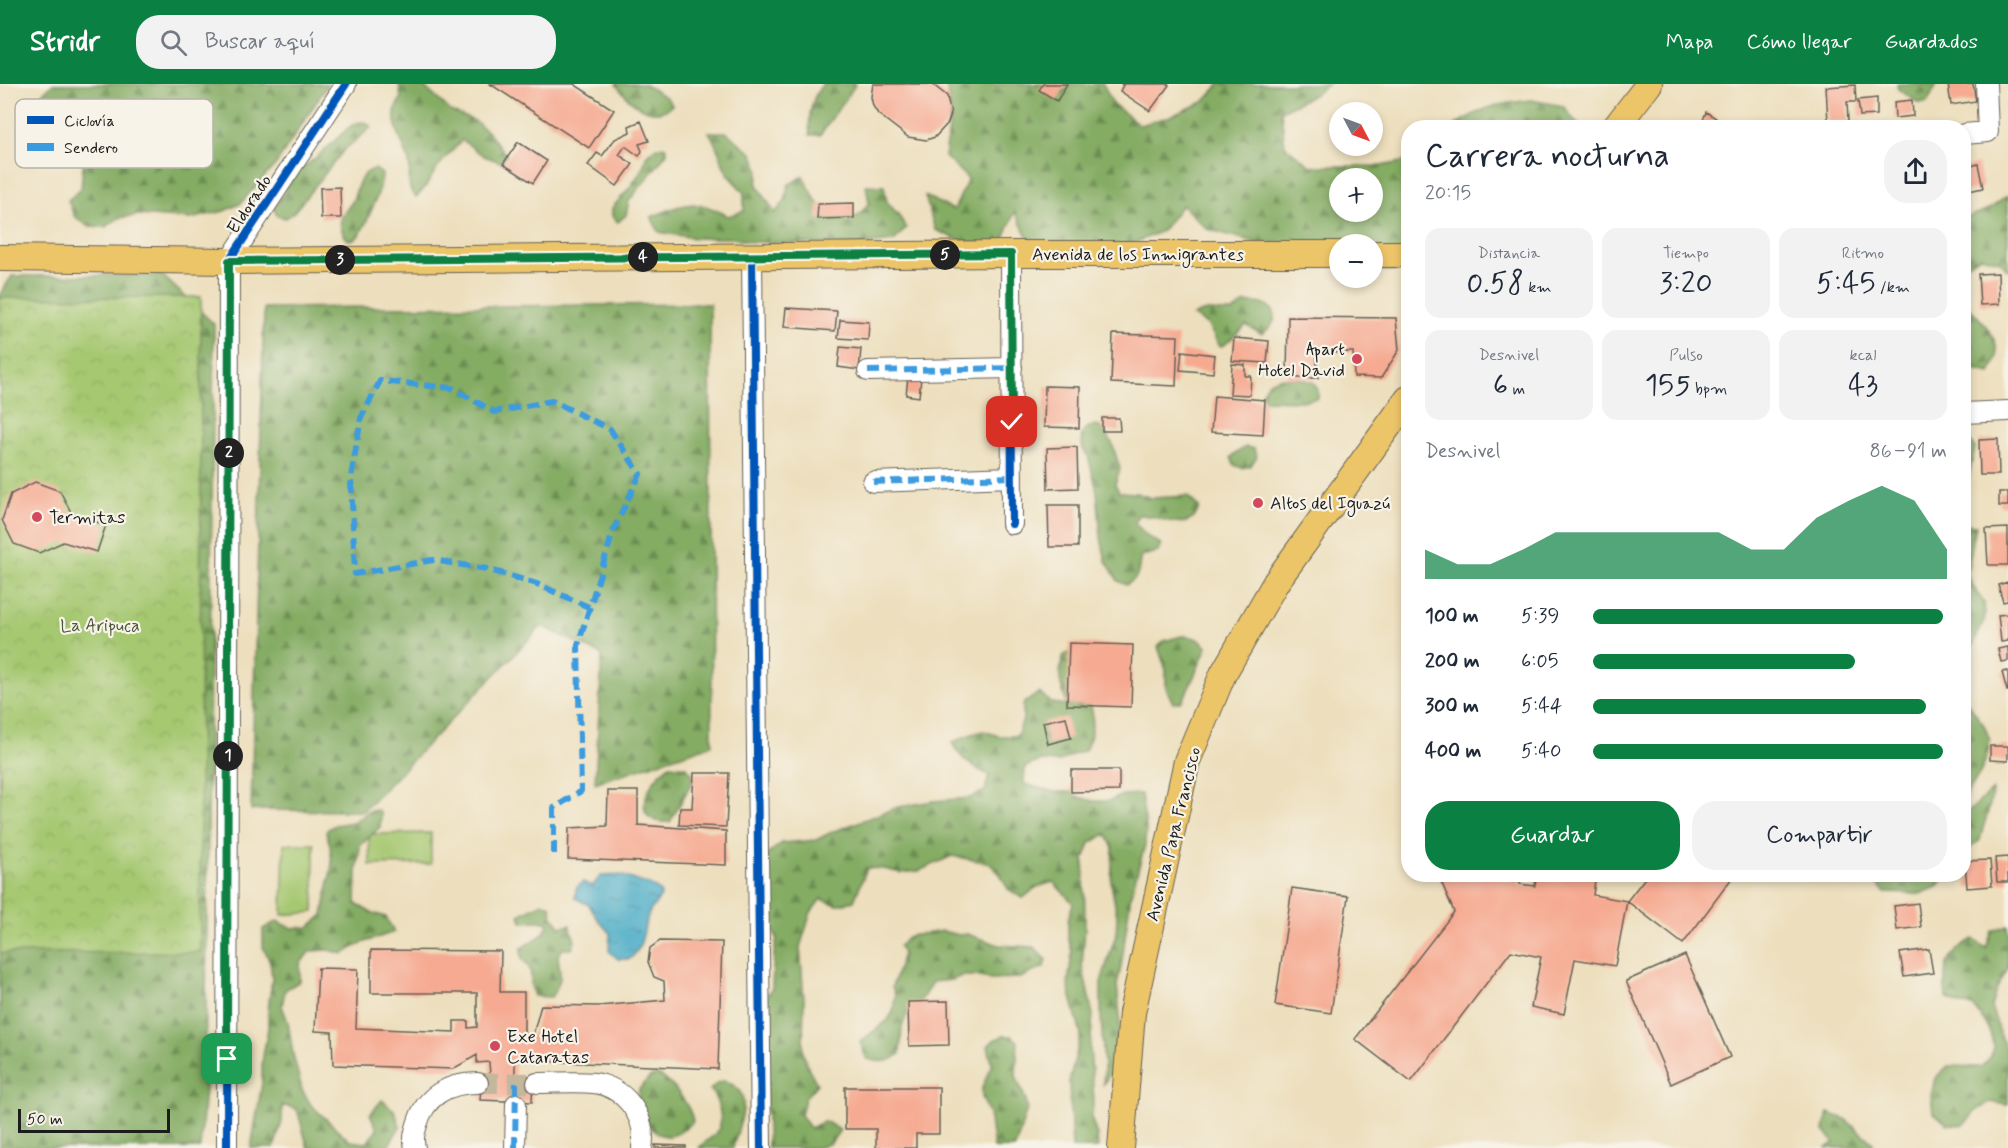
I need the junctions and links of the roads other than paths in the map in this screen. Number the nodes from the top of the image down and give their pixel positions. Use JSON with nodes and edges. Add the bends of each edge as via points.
{"nodes":[{"id":1,"x":346,"y":84,"type":"edge"},
{"id":2,"x":1649,"y":84,"type":"edge"},
{"id":3,"x":1986,"y":84,"type":"edge"},
{"id":4,"x":1621,"y":120,"type":"edge"},
{"id":5,"x":1971,"y":133,"type":"edge"},
{"id":6,"x":1011,"y":254,"type":"junction"},
{"id":7,"x":1329,"y":254,"type":"edge"},
{"id":8,"x":1383,"y":254,"type":"edge"},
{"id":9,"x":1401,"y":254,"type":"edge"},
{"id":10,"x":752,"y":256,"type":"junction"},
{"id":11,"x":0,"y":258,"type":"edge"},
{"id":12,"x":229,"y":261,"type":"junction"},
{"id":13,"x":1012,"y":368,"type":"junction"},
{"id":14,"x":868,"y":371,"type":"dead end"},
{"id":15,"x":1401,"y":409,"type":"edge"},
{"id":16,"x":2008,"y":411,"type":"edge"},
{"id":17,"x":1971,"y":413,"type":"edge"},
{"id":18,"x":1012,"y":477,"type":"junction"},
{"id":19,"x":873,"y":482,"type":"dead end"},
{"id":20,"x":1012,"y":524,"type":"dead end"},
{"id":21,"x":478,"y":1083,"type":"tunnel mouth"},
{"id":22,"x":537,"y":1083,"type":"tunnel mouth"},
{"id":23,"x":516,"y":1104,"type":"dead end"},
{"id":24,"x":227,"y":1148,"type":"edge"},
{"id":25,"x":415,"y":1148,"type":"edge"},
{"id":26,"x":515,"y":1148,"type":"edge"},
{"id":27,"x":642,"y":1148,"type":"edge"},
{"id":28,"x":761,"y":1148,"type":"edge"},
{"id":29,"x":1121,"y":1148,"type":"edge"}],
"edges":[{"from":1,"to":12,"type":"street","name":"Eldorado"},
{"from":2,"to":4,"type":"main road"},
{"from":3,"to":5,"type":"street","via":[[1988,132]]},
{"from":6,"to":7,"type":"main road","name":"Avenida de los Inmigrantes"},
{"from":6,"to":10,"type":"main road","name":"Avenida de los Inmigrantes"},
{"from":6,"to":13,"type":"street"},
{"from":8,"to":9,"type":"main road"},
{"from":10,"to":12,"type":"main road","name":"Avenida de los Inmigrantes"},
{"from":10,"to":28,"type":"street"},
{"from":11,"to":12,"type":"main road","name":"Avenida de los Inmigrantes"},
{"from":12,"to":24,"type":"street","name":"Eldorado"},
{"from":13,"to":14,"type":"street"},
{"from":13,"to":18,"type":"street"},
{"from":15,"to":29,"type":"main road","name":"Avenida Papa Francisco","via":[[1276,582],[1223,674],[1187,761],[1132,1013]]},
{"from":16,"to":17,"type":"street"},
{"from":18,"to":19,"type":"street"},
{"from":18,"to":20,"type":"street"},
{"from":21,"to":25,"type":"street","via":[[462,1083],[438,1093],[420,1112],[413,1139]]},
{"from":22,"to":27,"type":"street","via":[[596,1083],[620,1093],[637,1111],[644,1137]]},
{"from":23,"to":26,"type":"street"}]}
